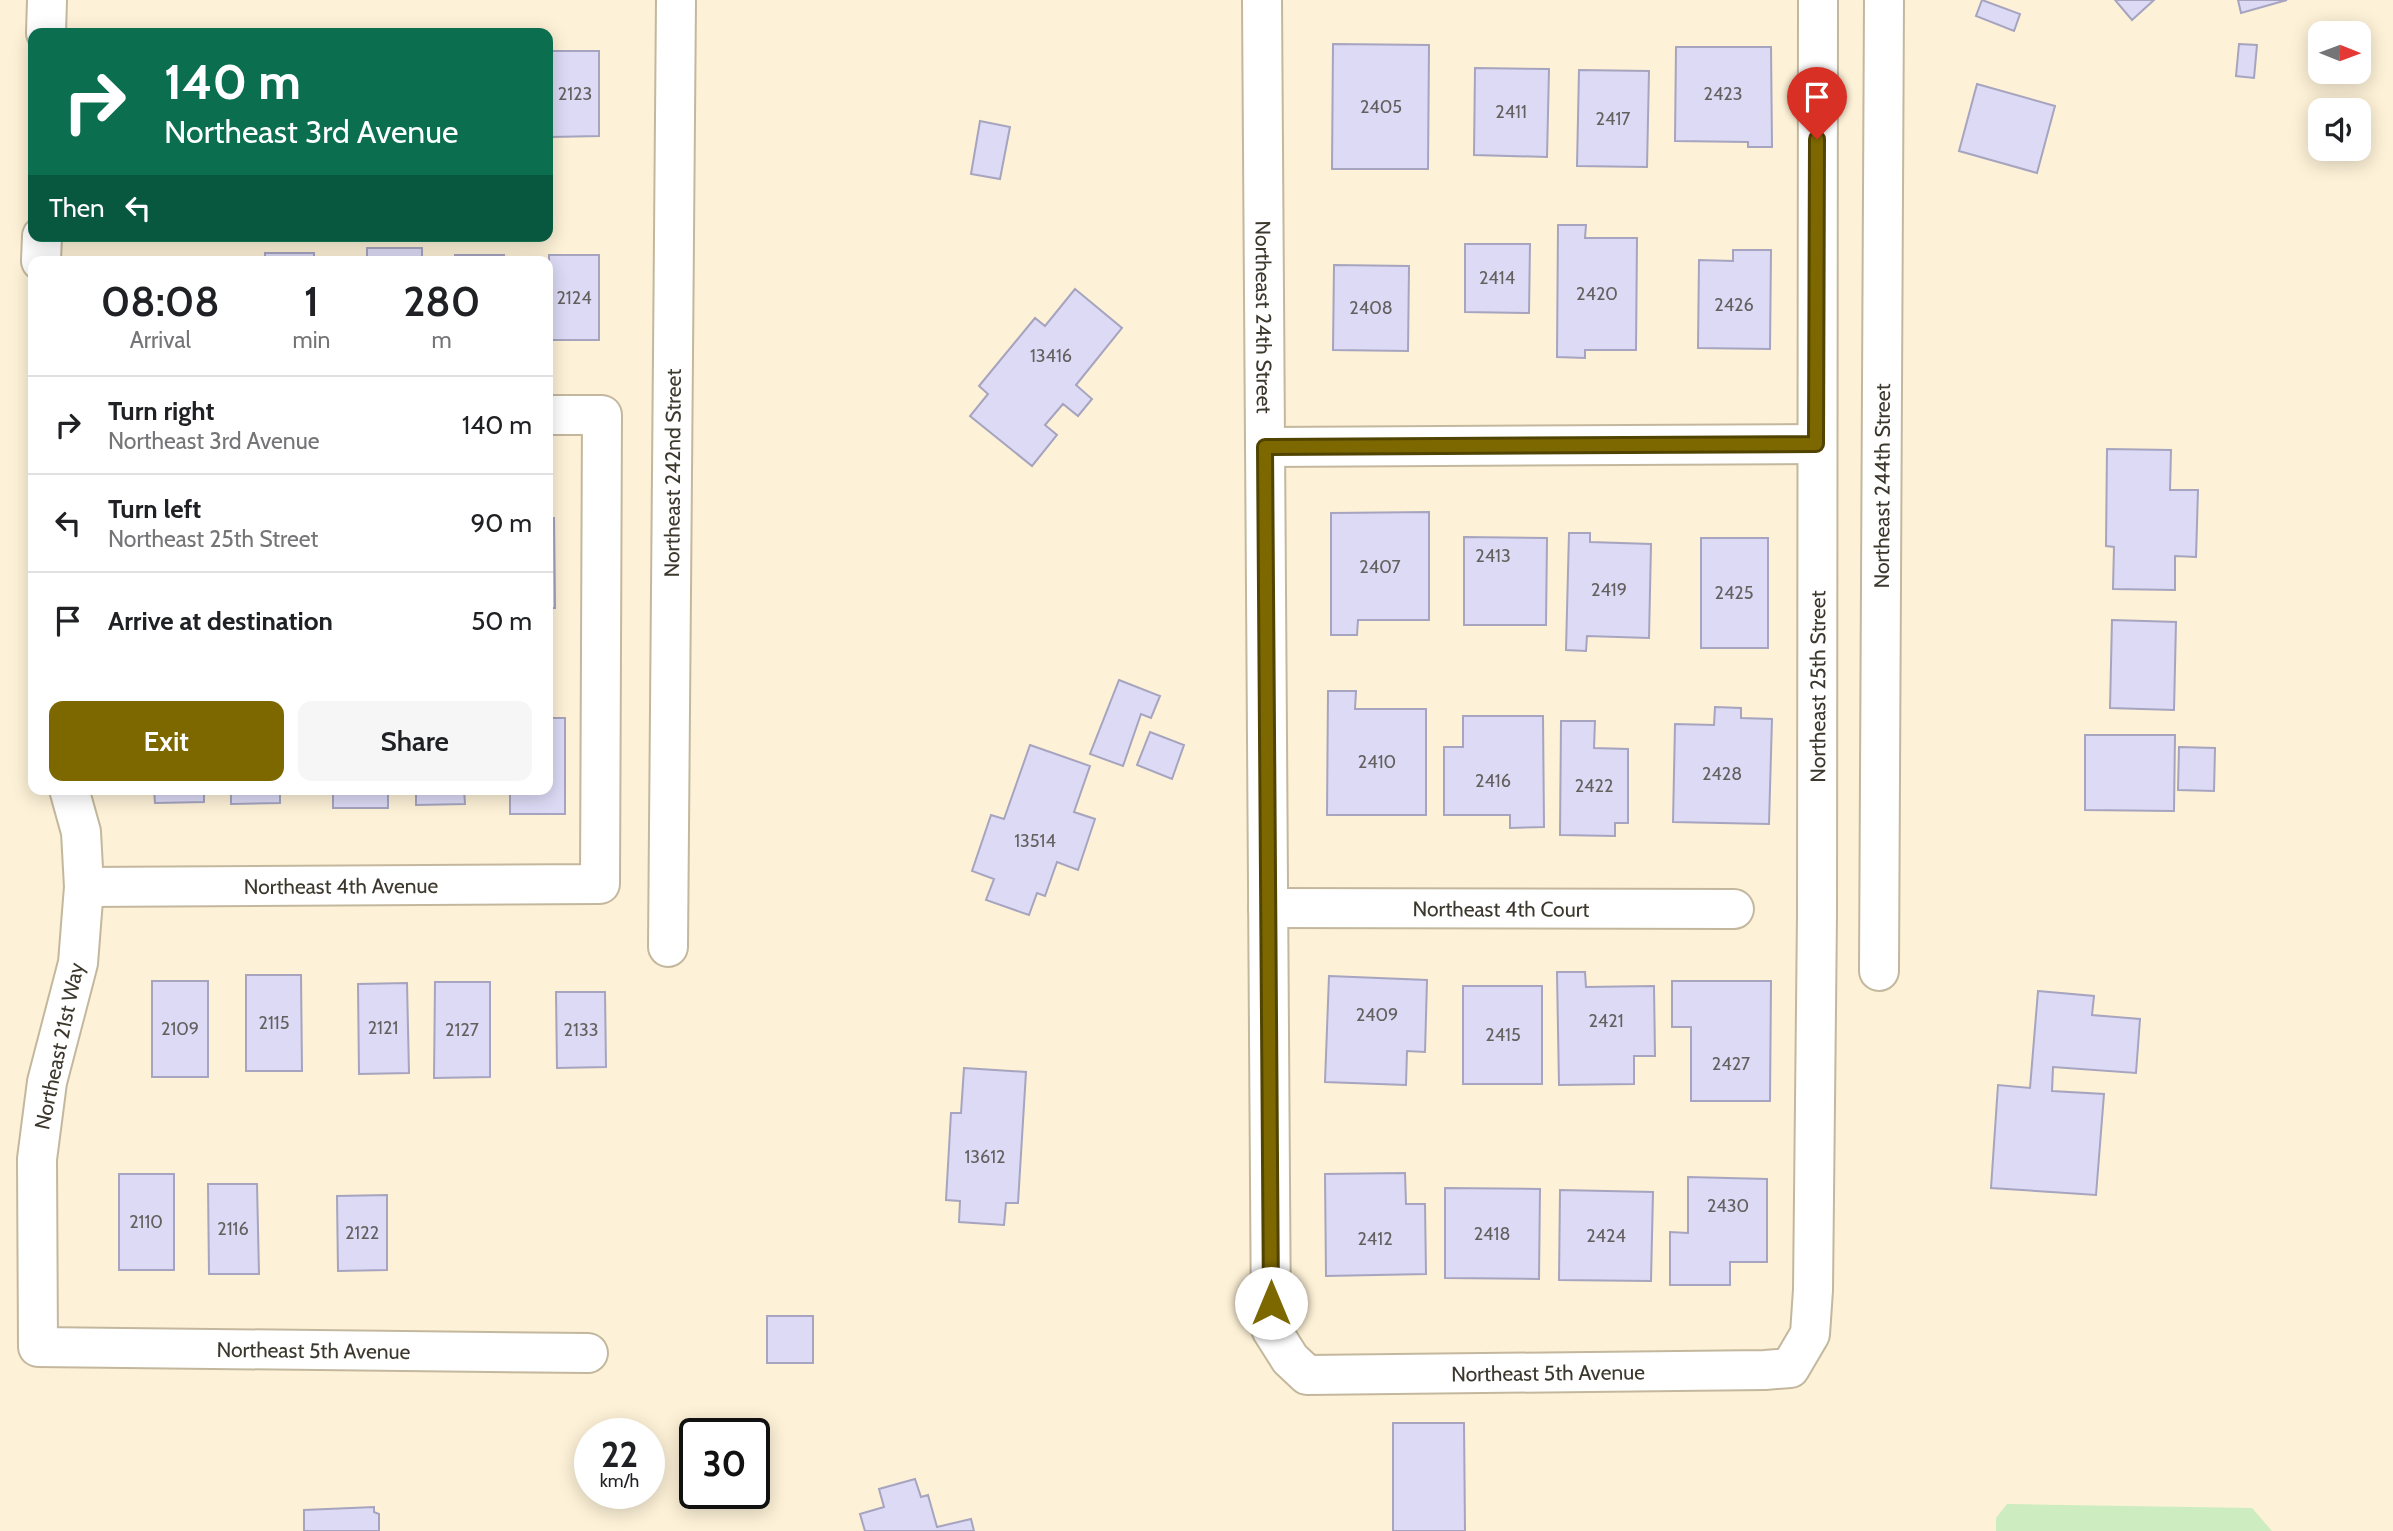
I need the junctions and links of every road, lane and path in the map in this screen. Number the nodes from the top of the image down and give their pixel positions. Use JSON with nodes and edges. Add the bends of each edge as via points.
{"nodes":[{"id":1,"x":47,"y":0,"type":"edge"},
{"id":2,"x":676,"y":0,"type":"edge"},
{"id":3,"x":1262,"y":0,"type":"edge"},
{"id":4,"x":1818,"y":0,"type":"edge"},
{"id":5,"x":1884,"y":0,"type":"edge"},
{"id":6,"x":46,"y":28,"type":"edge"},
{"id":7,"x":553,"y":415,"type":"edge"},
{"id":8,"x":1816,"y":444,"type":"junction"},
{"id":9,"x":1265,"y":447,"type":"junction"},
{"id":10,"x":71,"y":795,"type":"edge"},
{"id":11,"x":84,"y":887,"type":"junction"},
{"id":12,"x":1268,"y":908,"type":"junction"},
{"id":13,"x":1734,"y":909,"type":"dead end"},
{"id":14,"x":668,"y":947,"type":"dead end"},
{"id":15,"x":1879,"y":971,"type":"dead end"},
{"id":16,"x":38,"y":1347,"type":"joint"},
{"id":17,"x":589,"y":1353,"type":"dead end"},
{"id":18,"x":1790,"y":1368,"type":"joint"},
{"id":19,"x":1307,"y":1375,"type":"joint"}],
"edges":[{"from":1,"to":6,"type":"street"},
{"from":2,"to":14,"type":"street","name":"Northeast 242nd Street"},
{"from":3,"to":9,"type":"street","name":"Northeast 24th Street"},
{"from":4,"to":8,"type":"street","name":"Northeast 25th Street"},
{"from":5,"to":15,"type":"street","name":"Northeast 244th Street"},
{"from":7,"to":11,"type":"street","name":"Northeast 4th Avenue","via":[[602,415],[600,884]]},
{"from":8,"to":9,"type":"street"},
{"from":8,"to":18,"type":"street","name":"Northeast 25th Street","via":[[1813,1290],[1810,1334]]},
{"from":9,"to":12,"type":"street","name":"Northeast 24th Street"},
{"from":10,"to":11,"type":"street","name":"Northeast 21st Way","via":[[81,832]]},
{"from":11,"to":16,"type":"street","name":"Northeast 21st Way","via":[[78,963],[47,1082],[37,1159]]},
{"from":12,"to":13,"type":"street","name":"Northeast 4th Court"},
{"from":12,"to":19,"type":"street","name":"Northeast 24th Street","via":[[1271,1329],[1290,1359]]},
{"from":16,"to":17,"type":"street","name":"Northeast 5th Avenue"},
{"from":18,"to":19,"type":"street","name":"Northeast 5th Avenue"}]}
